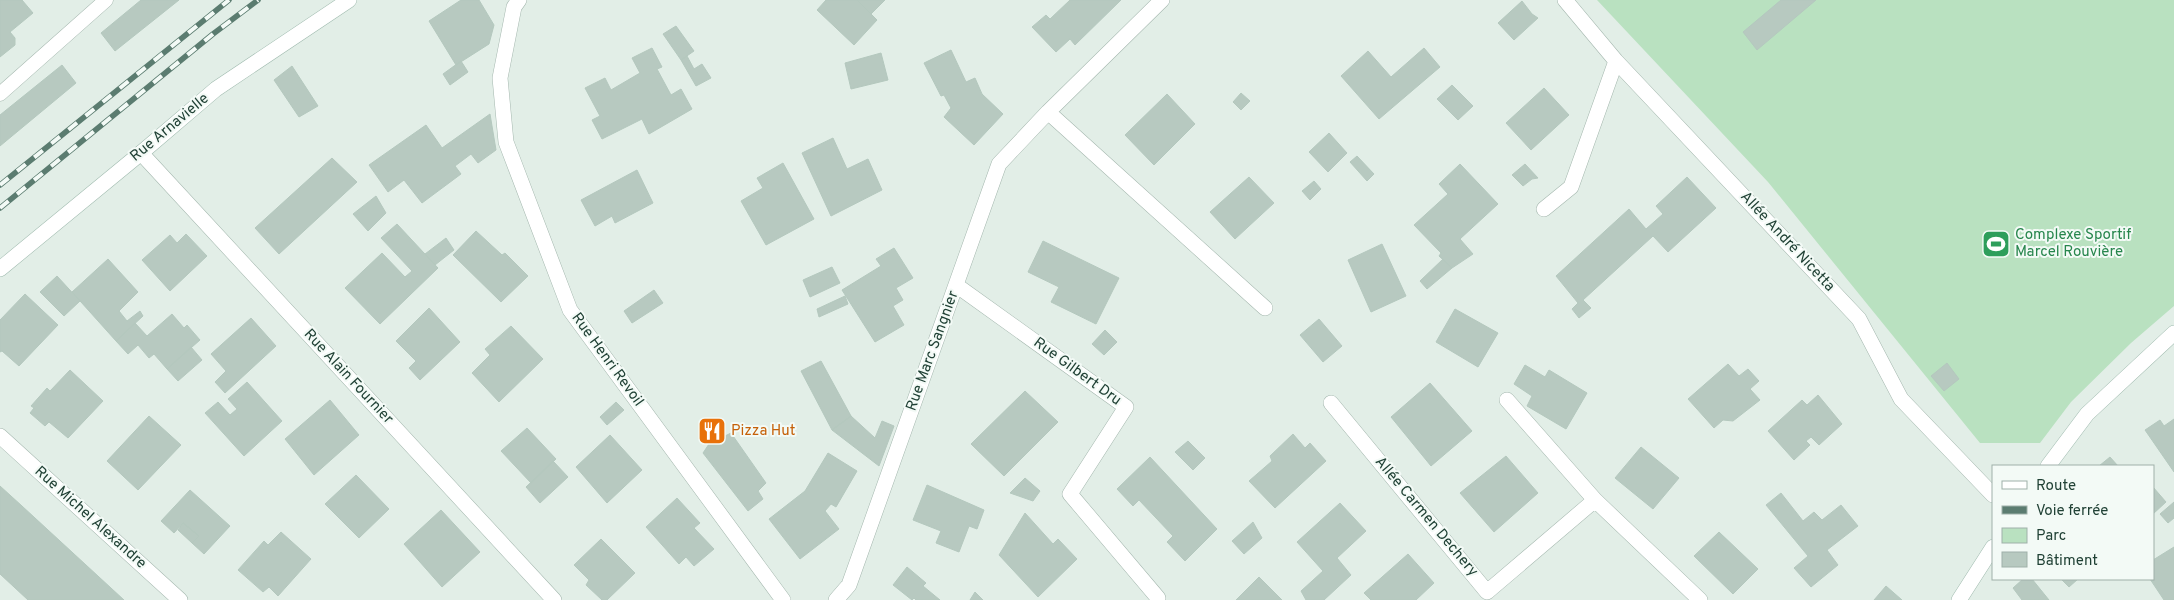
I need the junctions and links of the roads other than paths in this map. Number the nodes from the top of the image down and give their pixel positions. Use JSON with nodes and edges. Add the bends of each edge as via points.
{"nodes":[{"id":1,"x":106,"y":0,"type":"edge"},
{"id":2,"x":349,"y":0,"type":"edge"},
{"id":3,"x":518,"y":0,"type":"edge"},
{"id":4,"x":1162,"y":0,"type":"edge"},
{"id":5,"x":1565,"y":0,"type":"edge"},
{"id":6,"x":1616,"y":61,"type":"junction"},
{"id":7,"x":0,"y":94,"type":"edge"},
{"id":8,"x":1048,"y":112,"type":"junction"},
{"id":9,"x":141,"y":153,"type":"junction"},
{"id":10,"x":1544,"y":209,"type":"dead end"},
{"id":11,"x":0,"y":269,"type":"edge"},
{"id":12,"x":956,"y":285,"type":"junction"},
{"id":13,"x":1265,"y":308,"type":"dead end"},
{"id":14,"x":2174,"y":333,"type":"edge"},
{"id":15,"x":1507,"y":400,"type":"dead end"},
{"id":16,"x":1331,"y":402,"type":"dead end"},
{"id":17,"x":0,"y":436,"type":"edge"},
{"id":18,"x":2049,"y":465,"type":"edge"},
{"id":19,"x":1992,"y":494,"type":"edge"},
{"id":20,"x":1595,"y":500,"type":"junction"},
{"id":21,"x":1992,"y":548,"type":"edge"},
{"id":22,"x":1158,"y":598,"type":"dead end"},
{"id":23,"x":180,"y":600,"type":"edge"},
{"id":24,"x":554,"y":600,"type":"edge"},
{"id":25,"x":783,"y":600,"type":"edge"},
{"id":26,"x":836,"y":600,"type":"edge"},
{"id":27,"x":1700,"y":600,"type":"edge"},
{"id":28,"x":1959,"y":600,"type":"edge"}],
"edges":[{"from":1,"to":7,"type":"lane"},
{"from":2,"to":9,"type":"street","name":"Rue Arnavielle","via":[[216,89]]},
{"from":3,"to":25,"type":"street","name":"Rue Henri Revoil","via":[[500,78],[506,142],[570,310]]},
{"from":4,"to":8,"type":"street","name":"Rue Marc Sangnier"},
{"from":5,"to":6,"type":"street","name":"Allée André Nicetta"},
{"from":6,"to":10,"type":"street","via":[[1571,188]]},
{"from":6,"to":19,"type":"street","name":"Allée André Nicetta","via":[[1859,319],[1901,400]]},
{"from":8,"to":12,"type":"street","name":"Rue Marc Sangnier","via":[[1000,164]]},
{"from":8,"to":13,"type":"street"},
{"from":9,"to":11,"type":"street","name":"Rue Arnavielle"},
{"from":9,"to":24,"type":"street","name":"Rue Alain Fournier"},
{"from":12,"to":22,"type":"street","name":"Rue Gilbert Dru","via":[[1126,407],[1070,494]]},
{"from":12,"to":26,"type":"street","name":"Rue Marc Sangnier","via":[[849,585]]},
{"from":14,"to":18,"type":"street","via":[[2087,414]]},
{"from":15,"to":20,"type":"street"},
{"from":16,"to":20,"type":"street","name":"Allée Carmen Dechery","via":[[1487,592]]},
{"from":17,"to":23,"type":"street","name":"Rue Michel Alexandre"},
{"from":20,"to":27,"type":"street"},
{"from":21,"to":28,"type":"street"}]}
